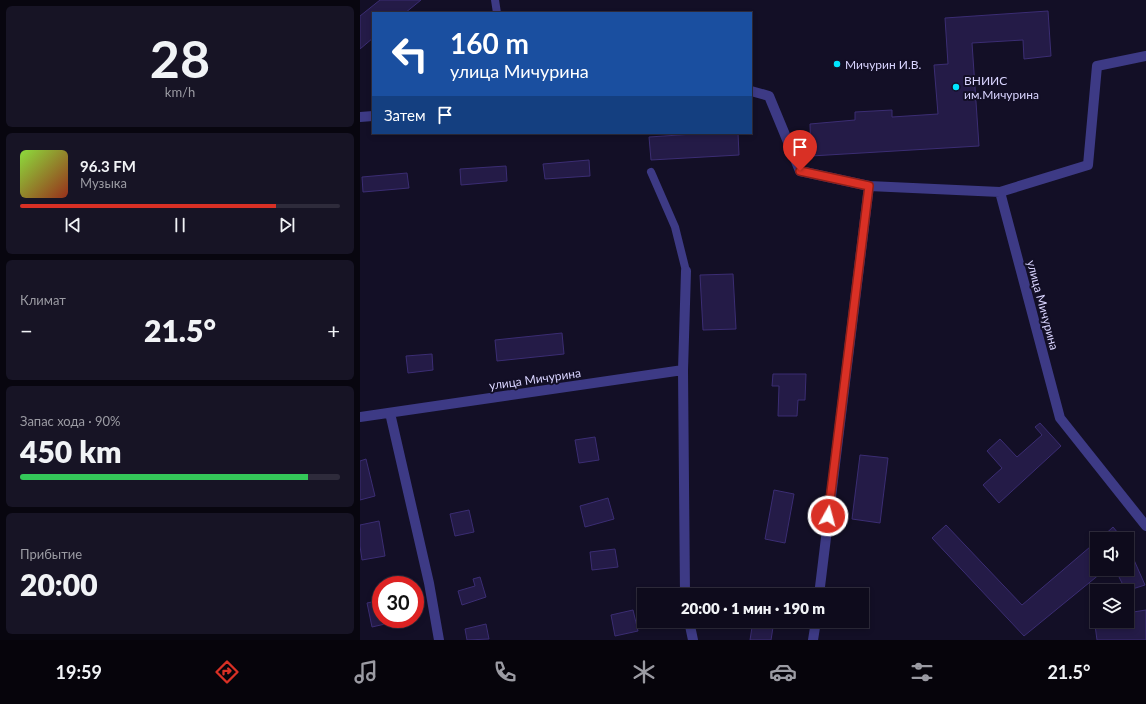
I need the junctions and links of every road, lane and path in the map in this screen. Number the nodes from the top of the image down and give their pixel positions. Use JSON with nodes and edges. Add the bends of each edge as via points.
{"nodes":[{"id":1,"x":495,"y":0,"type":"edge"},
{"id":2,"x":497,"y":12,"type":"edge"},
{"id":3,"x":1146,"y":56,"type":"edge"},
{"id":4,"x":752,"y":91,"type":"edge"},
{"id":5,"x":372,"y":116,"type":"edge"},
{"id":6,"x":360,"y":117,"type":"edge"},
{"id":7,"x":652,"y":172,"type":"dead end"},
{"id":8,"x":869,"y":186,"type":"junction"},
{"id":9,"x":1000,"y":192,"type":"junction"},
{"id":10,"x":686,"y":271,"type":"joint"},
{"id":11,"x":683,"y":370,"type":"junction"},
{"id":12,"x":390,"y":413,"type":"junction"},
{"id":13,"x":360,"y":418,"type":"edge"},
{"id":14,"x":1146,"y":526,"type":"edge"},
{"id":15,"x":685,"y":588,"type":"edge"},
{"id":16,"x":820,"y":588,"type":"edge"},
{"id":17,"x":691,"y":628,"type":"edge"},
{"id":18,"x":815,"y":628,"type":"edge"},
{"id":19,"x":439,"y":640,"type":"edge"},
{"id":20,"x":693,"y":640,"type":"edge"},
{"id":21,"x":813,"y":640,"type":"edge"}],
"edges":[{"from":1,"to":2,"type":"lane"},
{"from":3,"to":9,"type":"street","via":[[1097,66],[1088,165]]},
{"from":4,"to":8,"type":"street","via":[[769,96],[800,171]]},
{"from":5,"to":6,"type":"street"},
{"from":7,"to":10,"type":"lane","via":[[675,228]]},
{"from":8,"to":9,"type":"street"},
{"from":8,"to":16,"type":"street"},
{"from":9,"to":14,"type":"street","name":"улица Мичурина","via":[[1060,418]]},
{"from":10,"to":11,"type":"street"},
{"from":11,"to":12,"type":"street","name":"улица Мичурина"},
{"from":11,"to":15,"type":"street"},
{"from":12,"to":13,"type":"street","name":"улица Мичурина"},
{"from":12,"to":19,"type":"street","via":[[429,583]]},
{"from":17,"to":20,"type":"street"},
{"from":18,"to":21,"type":"street"}]}
